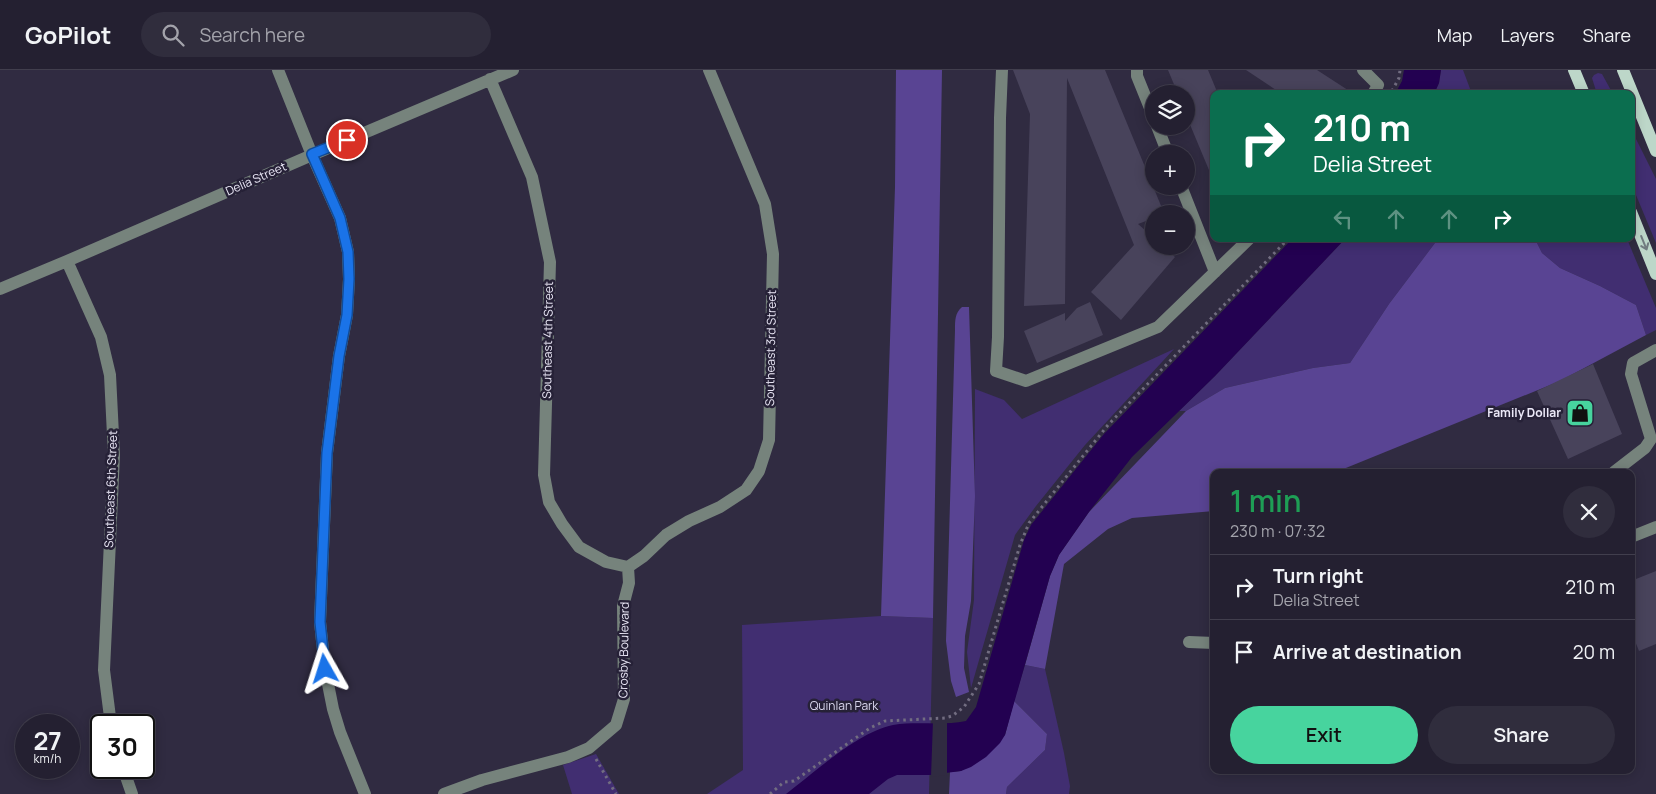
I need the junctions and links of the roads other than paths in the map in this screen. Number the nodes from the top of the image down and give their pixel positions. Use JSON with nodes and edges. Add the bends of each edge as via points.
{"nodes":[{"id":1,"x":278,"y":70,"type":"edge"},
{"id":2,"x":513,"y":70,"type":"edge"},
{"id":3,"x":709,"y":70,"type":"edge"},
{"id":4,"x":1002,"y":70,"type":"edge"},
{"id":5,"x":1137,"y":70,"type":"edge"},
{"id":6,"x":1363,"y":70,"type":"edge"},
{"id":7,"x":1574,"y":70,"type":"edge"},
{"id":8,"x":1623,"y":70,"type":"edge"},
{"id":9,"x":490,"y":79,"type":"junction"},
{"id":10,"x":1375,"y":90,"type":"edge"},
{"id":11,"x":1582,"y":90,"type":"edge"},
{"id":12,"x":1631,"y":90,"type":"edge"},
{"id":13,"x":1145,"y":96,"type":"edge"},
{"id":14,"x":1635,"y":99,"type":"edge"},
{"id":15,"x":1656,"y":151,"type":"edge"},
{"id":16,"x":312,"y":154,"type":"junction"},
{"id":17,"x":1185,"y":195,"type":"edge"},
{"id":18,"x":1635,"y":222,"type":"edge"},
{"id":19,"x":1246,"y":242,"type":"edge"},
{"id":20,"x":67,"y":261,"type":"junction"},
{"id":21,"x":1215,"y":272,"type":"junction"},
{"id":22,"x":1656,"y":274,"type":"edge"},
{"id":23,"x":0,"y":289,"type":"edge"},
{"id":24,"x":1656,"y":350,"type":"edge"},
{"id":25,"x":1618,"y":469,"type":"edge"},
{"id":26,"x":1656,"y":527,"type":"edge"},
{"id":27,"x":1635,"y":535,"type":"edge"},
{"id":28,"x":628,"y":567,"type":"junction"},
{"id":29,"x":1189,"y":642,"type":"dead end"},
{"id":30,"x":1210,"y":643,"type":"edge"},
{"id":31,"x":110,"y":714,"type":"edge"},
{"id":32,"x":126,"y":779,"type":"edge"},
{"id":33,"x":132,"y":794,"type":"edge"},
{"id":34,"x":365,"y":794,"type":"edge"},
{"id":35,"x":444,"y":794,"type":"edge"}],
"edges":[{"from":1,"to":16,"type":"street"},
{"from":2,"to":9,"type":"street","name":"Delia Street"},
{"from":3,"to":28,"type":"street","name":"Southeast 3rd Street","via":[[765,204],[773,254],[769,440],[759,471],[746,490],[666,535]]},
{"from":4,"to":21,"type":"street","via":[[996,371],[1026,381],[1158,327]]},
{"from":5,"to":13,"type":"street"},
{"from":6,"to":10,"type":"street","via":[[1378,85]]},
{"from":7,"to":11,"type":"main road"},
{"from":8,"to":12,"type":"main road"},
{"from":9,"to":16,"type":"street","name":"Delia Street"},
{"from":9,"to":28,"type":"street","name":"Southeast 4th Street","via":[[532,177],[550,262],[544,476],[549,502],[579,548],[606,562]]},
{"from":14,"to":15,"type":"main road"},
{"from":16,"to":20,"type":"street","name":"Delia Street"},
{"from":16,"to":34,"type":"street","via":[[340,218],[348,252],[349,279],[347,315],[327,453],[320,622],[332,709]]},
{"from":17,"to":21,"type":"street"},
{"from":18,"to":22,"type":"main road","one_way":true},
{"from":19,"to":21,"type":"street"},
{"from":20,"to":23,"type":"street","name":"Delia Street"},
{"from":20,"to":31,"type":"street","name":"Southeast 6th Street","via":[[101,337],[110,374],[114,455],[104,670]]},
{"from":24,"to":25,"type":"street","via":[[1633,363],[1631,374],[1651,439]]},
{"from":26,"to":27,"type":"street"},
{"from":28,"to":35,"type":"street","name":"Crosby Boulevard","via":[[623,606],[624,699],[616,725],[589,748],[568,757],[482,780]]},
{"from":29,"to":30,"type":"street"},
{"from":32,"to":33,"type":"street"}]}
